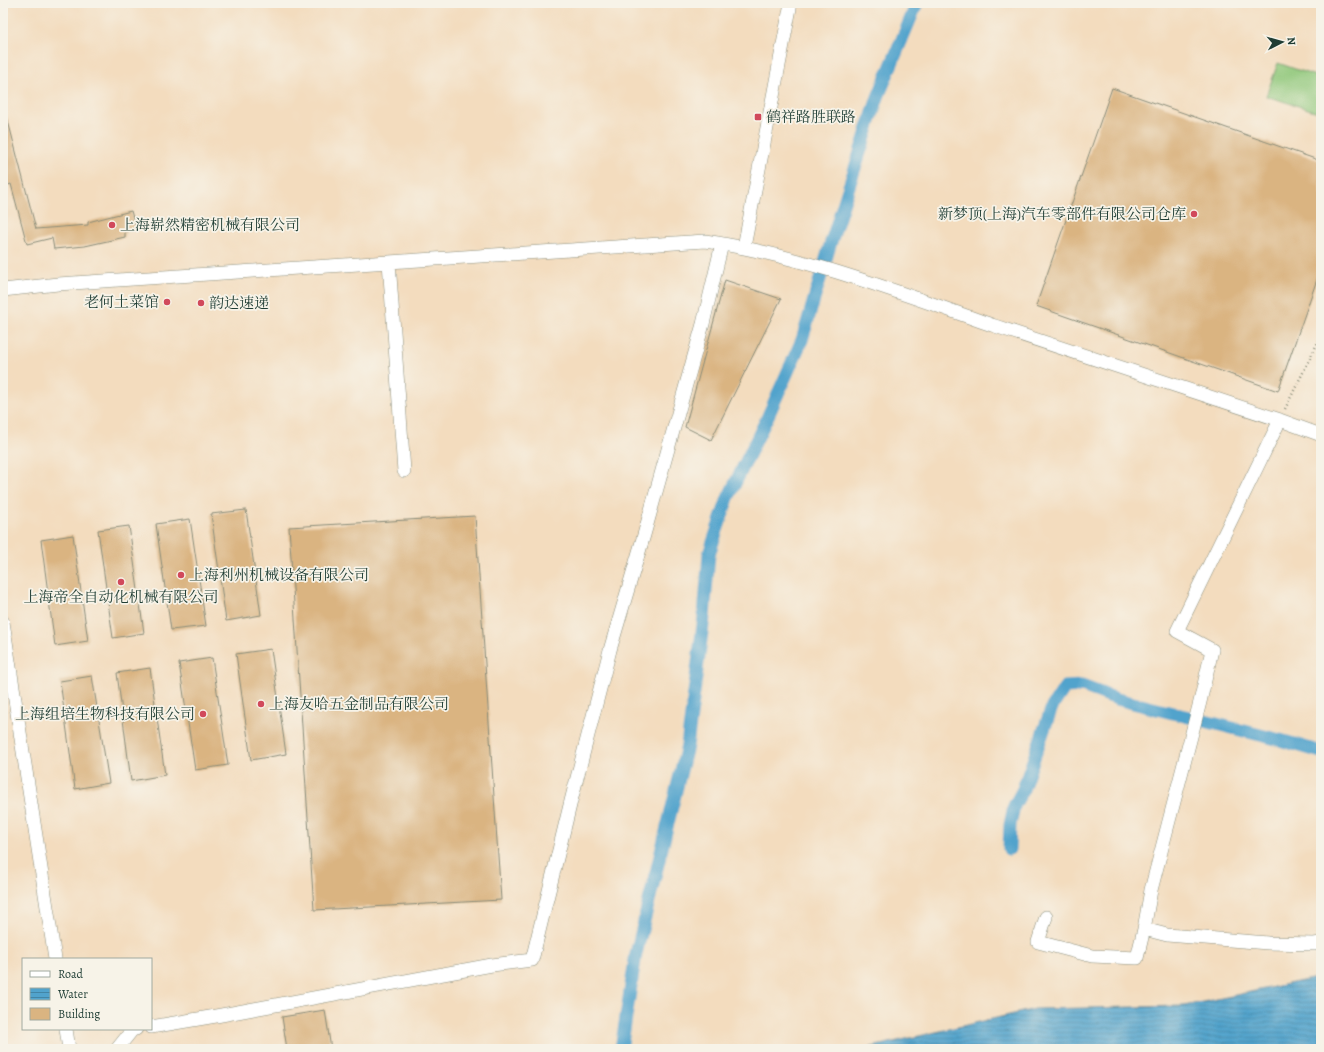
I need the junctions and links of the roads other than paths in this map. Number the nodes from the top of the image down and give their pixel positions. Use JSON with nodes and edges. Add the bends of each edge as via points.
{"nodes":[{"id":1,"x":791,"y":3,"type":"edge"},
{"id":2,"x":722,"y":244,"type":"junction"},
{"id":3,"x":744,"y":247,"type":"junction"},
{"id":4,"x":388,"y":262,"type":"junction"},
{"id":5,"x":3,"y":290,"type":"edge"},
{"id":6,"x":1280,"y":420,"type":"junction"},
{"id":7,"x":1321,"y":434,"type":"edge"},
{"id":8,"x":404,"y":471,"type":"dead end"},
{"id":9,"x":3,"y":622,"type":"edge"},
{"id":10,"x":1046,"y":917,"type":"dead end"},
{"id":11,"x":1144,"y":929,"type":"junction"},
{"id":12,"x":1317,"y":944,"type":"edge"},
{"id":13,"x":55,"y":958,"type":"edge"},
{"id":14,"x":152,"y":1027,"type":"edge"},
{"id":15,"x":66,"y":1030,"type":"edge"},
{"id":16,"x":133,"y":1030,"type":"edge"},
{"id":17,"x":69,"y":1049,"type":"edge"},
{"id":18,"x":117,"y":1049,"type":"edge"}],
"edges":[{"from":1,"to":3,"type":"street"},
{"from":2,"to":3,"type":"street"},
{"from":2,"to":4,"type":"street","via":[[705,241],[666,243]]},
{"from":2,"to":14,"type":"street","via":[[697,346],[608,658],[532,960],[492,965]]},
{"from":3,"to":6,"type":"street","via":[[850,275]]},
{"from":4,"to":5,"type":"street","via":[[65,283]]},
{"from":4,"to":8,"type":"street"},
{"from":6,"to":7,"type":"street"},
{"from":6,"to":11,"type":"street","via":[[1177,631],[1212,650],[1151,890]]},
{"from":9,"to":13,"type":"street"},
{"from":10,"to":11,"type":"street","via":[[1038,942],[1092,956],[1137,958]]},
{"from":11,"to":12,"type":"street","via":[[1167,935]]},
{"from":15,"to":17,"type":"street"},
{"from":16,"to":18,"type":"street"}]}
